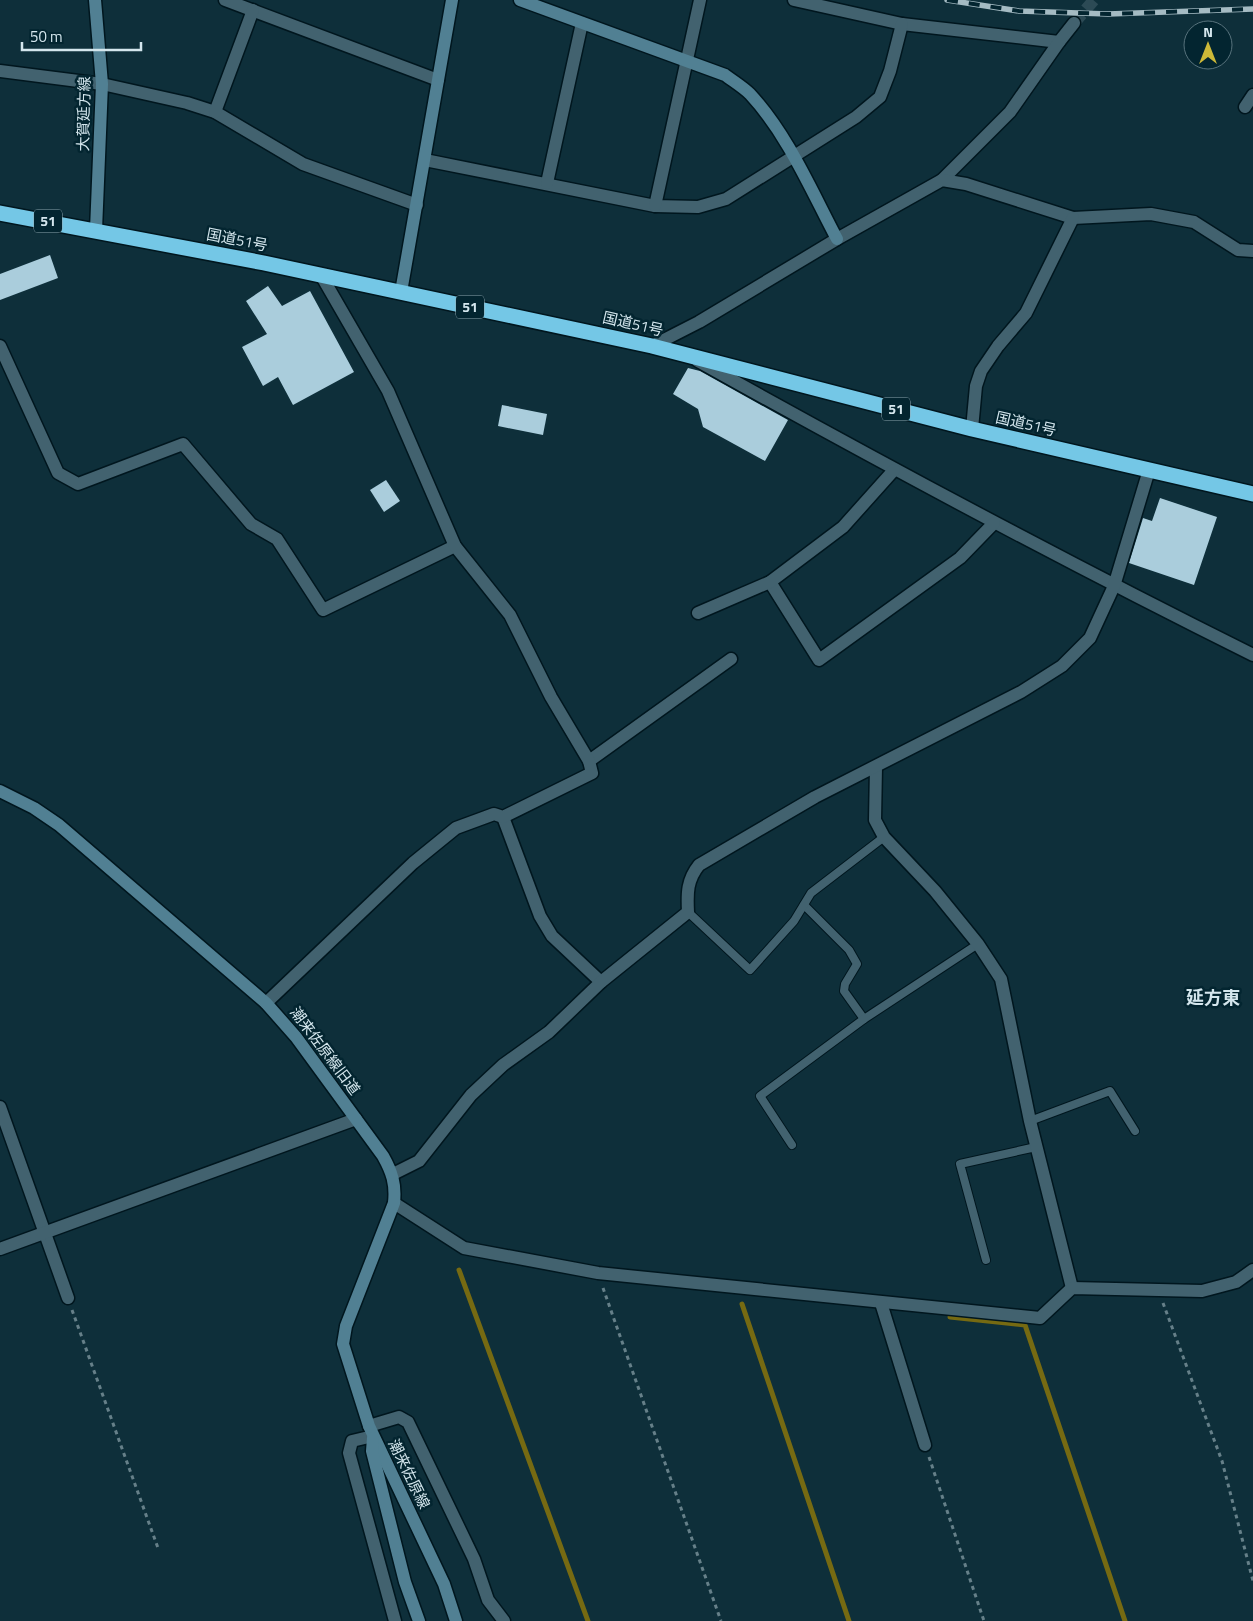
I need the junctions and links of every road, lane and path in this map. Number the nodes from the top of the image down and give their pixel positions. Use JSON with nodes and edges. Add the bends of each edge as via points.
{"nodes":[{"id":1,"x":95,"y":0,"type":"edge"},
{"id":2,"x":225,"y":0,"type":"edge"},
{"id":3,"x":452,"y":0,"type":"edge"},
{"id":4,"x":520,"y":0,"type":"edge"},
{"id":5,"x":700,"y":0,"type":"edge"},
{"id":6,"x":794,"y":0,"type":"edge"},
{"id":7,"x":253,"y":10,"type":"junction"},
{"id":8,"x":582,"y":23,"type":"junction"},
{"id":9,"x":1074,"y":23,"type":"tunnel mouth"},
{"id":10,"x":902,"y":24,"type":"junction"},
{"id":11,"x":1058,"y":42,"type":"junction"},
{"id":12,"x":686,"y":59,"type":"junction"},
{"id":13,"x":0,"y":71,"type":"edge"},
{"id":14,"x":438,"y":80,"type":"junction"},
{"id":15,"x":102,"y":84,"type":"junction"},
{"id":16,"x":1253,"y":95,"type":"edge"},
{"id":17,"x":1245,"y":108,"type":"dead end"},
{"id":18,"x":215,"y":112,"type":"junction"},
{"id":19,"x":793,"y":156,"type":"junction"},
{"id":20,"x":424,"y":160,"type":"junction"},
{"id":21,"x":942,"y":180,"type":"junction"},
{"id":22,"x":547,"y":183,"type":"junction"},
{"id":23,"x":417,"y":206,"type":"junction"},
{"id":24,"x":655,"y":206,"type":"junction"},
{"id":25,"x":0,"y":213,"type":"edge"},
{"id":26,"x":1073,"y":218,"type":"junction"},
{"id":27,"x":96,"y":230,"type":"junction"},
{"id":28,"x":837,"y":239,"type":"junction"},
{"id":29,"x":1253,"y":251,"type":"edge"},
{"id":30,"x":321,"y":275,"type":"junction"},
{"id":31,"x":401,"y":292,"type":"junction"},
{"id":32,"x":0,"y":346,"type":"edge"},
{"id":33,"x":652,"y":346,"type":"junction"},
{"id":34,"x":684,"y":354,"type":"junction"},
{"id":35,"x":972,"y":429,"type":"junction"},
{"id":36,"x":894,"y":470,"type":"junction"},
{"id":37,"x":1149,"y":470,"type":"junction"},
{"id":38,"x":1253,"y":494,"type":"edge"},
{"id":39,"x":994,"y":523,"type":"junction"},
{"id":40,"x":455,"y":546,"type":"junction"},
{"id":41,"x":770,"y":582,"type":"junction"},
{"id":42,"x":1114,"y":586,"type":"junction"},
{"id":43,"x":698,"y":613,"type":"dead end"},
{"id":44,"x":1253,"y":655,"type":"edge"},
{"id":45,"x":731,"y":658,"type":"dead end"},
{"id":46,"x":589,"y":761,"type":"junction"},
{"id":47,"x":876,"y":766,"type":"junction"},
{"id":48,"x":0,"y":791,"type":"edge"},
{"id":49,"x":503,"y":817,"type":"junction"},
{"id":50,"x":884,"y":837,"type":"junction"},
{"id":51,"x":804,"y":905,"type":"junction"},
{"id":52,"x":688,"y":912,"type":"junction"},
{"id":53,"x":978,"y":944,"type":"junction"},
{"id":54,"x":602,"y":982,"type":"junction"},
{"id":55,"x":266,"y":1003,"type":"junction"},
{"id":56,"x":864,"y":1019,"type":"junction"},
{"id":57,"x":0,"y":1107,"type":"edge"},
{"id":58,"x":356,"y":1119,"type":"junction"},
{"id":59,"x":1030,"y":1121,"type":"junction"},
{"id":60,"x":1135,"y":1131,"type":"dead end"},
{"id":61,"x":792,"y":1145,"type":"dead end"},
{"id":62,"x":1036,"y":1147,"type":"junction"},
{"id":63,"x":393,"y":1174,"type":"junction"},
{"id":64,"x":394,"y":1202,"type":"junction"},
{"id":65,"x":45,"y":1233,"type":"junction"},
{"id":66,"x":0,"y":1249,"type":"edge"},
{"id":67,"x":986,"y":1260,"type":"dead end"},
{"id":68,"x":1253,"y":1270,"type":"edge"},
{"id":69,"x":598,"y":1273,"type":"junction"},
{"id":70,"x":1072,"y":1288,"type":"junction"},
{"id":71,"x":1159,"y":1291,"type":"junction"},
{"id":72,"x":68,"y":1298,"type":"joint"},
{"id":73,"x":881,"y":1303,"type":"junction"},
{"id":74,"x":371,"y":1431,"type":"junction"},
{"id":75,"x":925,"y":1445,"type":"joint"},
{"id":76,"x":158,"y":1548,"type":"dead end"},
{"id":77,"x":1253,"y":1581,"type":"edge"},
{"id":78,"x":395,"y":1621,"type":"edge"},
{"id":79,"x":419,"y":1621,"type":"edge"},
{"id":80,"x":456,"y":1621,"type":"edge"},
{"id":81,"x":504,"y":1621,"type":"edge"},
{"id":82,"x":722,"y":1621,"type":"edge"},
{"id":83,"x":984,"y":1621,"type":"edge"}],
"edges":[{"from":1,"to":15,"type":"street","name":"大賀延方線"},
{"from":2,"to":7,"type":"street"},
{"from":3,"to":14,"type":"street"},
{"from":4,"to":8,"type":"street"},
{"from":5,"to":12,"type":"street"},
{"from":6,"to":10,"type":"street"},
{"from":7,"to":14,"type":"street"},
{"from":7,"to":18,"type":"street"},
{"from":8,"to":12,"type":"street"},
{"from":8,"to":22,"type":"street"},
{"from":9,"to":11,"type":"street"},
{"from":10,"to":11,"type":"street"},
{"from":10,"to":19,"type":"street","via":[[880,97],[856,118]]},
{"from":11,"to":21,"type":"street","via":[[1010,112]]},
{"from":12,"to":19,"type":"street","via":[[726,75],[749,93]]},
{"from":12,"to":24,"type":"street"},
{"from":13,"to":15,"type":"street"},
{"from":14,"to":20,"type":"street"},
{"from":15,"to":18,"type":"street"},
{"from":15,"to":27,"type":"street","name":"大賀延方線"},
{"from":16,"to":17,"type":"street"},
{"from":18,"to":23,"type":"street","via":[[303,164]]},
{"from":19,"to":24,"type":"street","via":[[726,199],[698,207]]},
{"from":19,"to":28,"type":"street"},
{"from":20,"to":22,"type":"street"},
{"from":20,"to":23,"type":"street"},
{"from":21,"to":26,"type":"street","via":[[966,184]]},
{"from":21,"to":28,"type":"street"},
{"from":22,"to":24,"type":"street"},
{"from":23,"to":31,"type":"street"},
{"from":25,"to":27,"type":"highway","name":"国道51号","number":"51"},
{"from":26,"to":29,"type":"street","via":[[1151,214],[1194,222],[1238,250]]},
{"from":26,"to":35,"type":"street","via":[[1026,313],[981,371],[976,386]]},
{"from":27,"to":30,"type":"highway","name":"国道51号","number":"51"},
{"from":28,"to":33,"type":"street","via":[[699,322]]},
{"from":30,"to":31,"type":"highway","name":"国道51号","number":"51"},
{"from":30,"to":40,"type":"street","via":[[388,391]]},
{"from":31,"to":33,"type":"highway","name":"国道51号","number":"51"},
{"from":32,"to":40,"type":"street","via":[[58,473],[78,484],[183,444],[251,524],[277,540],[323,610]]},
{"from":33,"to":34,"type":"highway","name":"国道51号","number":"51"},
{"from":34,"to":35,"type":"highway","name":"国道51号","number":"51"},
{"from":34,"to":36,"type":"street"},
{"from":35,"to":37,"type":"highway","name":"国道51号","number":"51"},
{"from":36,"to":39,"type":"street"},
{"from":36,"to":41,"type":"street","via":[[843,526]]},
{"from":37,"to":38,"type":"highway","name":"国道51号","number":"51"},
{"from":37,"to":42,"type":"street"},
{"from":39,"to":41,"type":"street","via":[[960,558],[819,660]]},
{"from":39,"to":42,"type":"street"},
{"from":40,"to":46,"type":"street","via":[[510,614],[551,697]]},
{"from":41,"to":43,"type":"street"},
{"from":42,"to":44,"type":"street"},
{"from":42,"to":47,"type":"street","via":[[1090,638],[1062,666],[1021,692]]},
{"from":45,"to":46,"type":"street"},
{"from":46,"to":49,"type":"street","via":[[592,773]]},
{"from":47,"to":50,"type":"street","via":[[875,820]]},
{"from":47,"to":52,"type":"street","via":[[699,865],[690,877]]},
{"from":48,"to":55,"type":"street","name":"潮来佐原線旧道","via":[[34,808],[58,825]]},
{"from":49,"to":54,"type":"street","via":[[540,916],[552,936]]},
{"from":49,"to":55,"type":"street","via":[[494,814],[456,828],[413,864]]},
{"from":50,"to":51,"type":"lane","via":[[811,893]]},
{"from":50,"to":53,"type":"street","via":[[935,891]]},
{"from":51,"to":52,"type":"lane","via":[[794,922],[750,970]]},
{"from":51,"to":56,"type":"lane","via":[[849,950],[857,964],[844,991]]},
{"from":52,"to":54,"type":"street"},
{"from":53,"to":56,"type":"lane"},
{"from":53,"to":59,"type":"street","via":[[1001,979]]},
{"from":54,"to":63,"type":"street","via":[[549,1032],[503,1065],[471,1095],[419,1161]]},
{"from":55,"to":58,"type":"street","name":"潮来佐原線旧道","via":[[296,1036]]},
{"from":56,"to":61,"type":"lane","via":[[760,1096]]},
{"from":57,"to":65,"type":"street"},
{"from":58,"to":63,"type":"street","name":"潮来佐原線旧道"},
{"from":58,"to":65,"type":"street"},
{"from":59,"to":60,"type":"lane","via":[[1110,1091]]},
{"from":59,"to":62,"type":"street"},
{"from":62,"to":67,"type":"lane","via":[[960,1164]]},
{"from":62,"to":70,"type":"street"},
{"from":63,"to":64,"type":"street"},
{"from":64,"to":69,"type":"street","via":[[464,1248]]},
{"from":64,"to":74,"type":"street","via":[[350,1317],[343,1344]]},
{"from":65,"to":66,"type":"street"},
{"from":65,"to":72,"type":"street"},
{"from":68,"to":71,"type":"street","via":[[1236,1282],[1202,1291]]},
{"from":69,"to":73,"type":"street"},
{"from":69,"to":82,"type":"path"},
{"from":70,"to":71,"type":"street"},
{"from":70,"to":73,"type":"street","via":[[1040,1318]]},
{"from":71,"to":77,"type":"path","via":[[1222,1462]]},
{"from":72,"to":76,"type":"path"},
{"from":73,"to":75,"type":"street"},
{"from":74,"to":78,"type":"street","via":[[352,1441],[349,1453]]},
{"from":74,"to":79,"type":"street","name":"潮来佐原線","via":[[372,1451],[405,1582]]},
{"from":74,"to":80,"type":"street","name":"潮来佐原線","via":[[444,1584]]},
{"from":74,"to":81,"type":"street","via":[[399,1417],[408,1422],[474,1559],[488,1600]]},
{"from":75,"to":83,"type":"path"}]}
